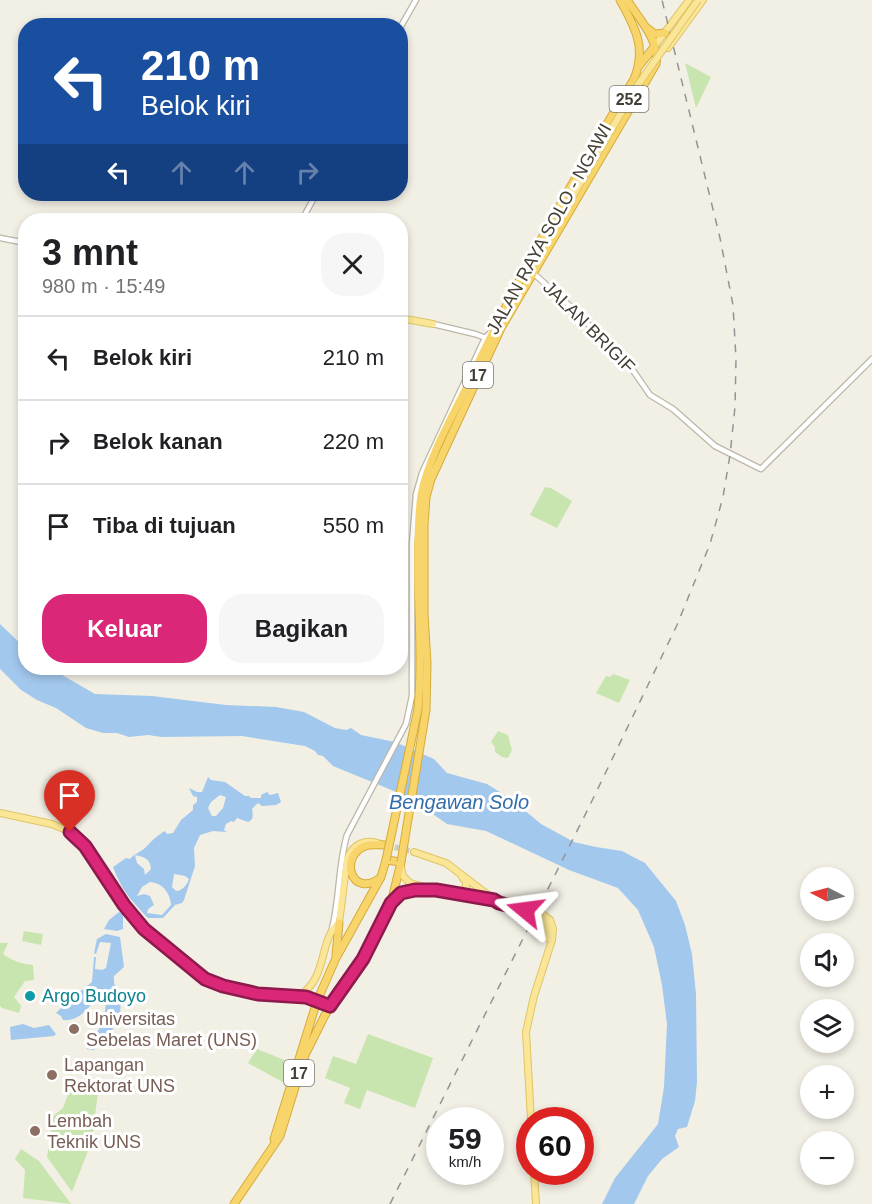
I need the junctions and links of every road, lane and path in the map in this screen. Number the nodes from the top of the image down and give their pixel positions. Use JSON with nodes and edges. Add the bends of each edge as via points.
{"nodes":[{"id":1,"x":416,"y":0,"type":"edge"},
{"id":2,"x":620,"y":0,"type":"edge"},
{"id":3,"x":627,"y":0,"type":"edge"},
{"id":4,"x":698,"y":0,"type":"edge"},
{"id":5,"x":703,"y":0,"type":"edge"},
{"id":6,"x":689,"y":2,"type":"edge"},
{"id":7,"x":694,"y":12,"type":"junction"},
{"id":8,"x":406,"y":18,"type":"edge"},
{"id":9,"x":643,"y":24,"type":"junction"},
{"id":10,"x":665,"y":33,"type":"junction"},
{"id":11,"x":654,"y":47,"type":"junction"},
{"id":12,"x":656,"y":64,"type":"junction"},
{"id":13,"x":639,"y":66,"type":"junction"},
{"id":14,"x":649,"y":75,"type":"junction"},
{"id":15,"x":634,"y":79,"type":"junction"},
{"id":16,"x":642,"y":85,"type":"junction"},
{"id":17,"x":567,"y":203,"type":"junction"},
{"id":18,"x":543,"y":234,"type":"junction"},
{"id":19,"x":0,"y":238,"type":"edge"},
{"id":20,"x":551,"y":239,"type":"junction"},
{"id":21,"x":18,"y":241,"type":"edge"},
{"id":22,"x":532,"y":272,"type":"junction"},
{"id":23,"x":408,"y":319,"type":"edge"},
{"id":24,"x":433,"y":324,"type":"joint"},
{"id":25,"x":487,"y":339,"type":"junction"},
{"id":26,"x":872,"y":359,"type":"edge"},
{"id":27,"x":417,"y":665,"type":"junction"},
{"id":28,"x":0,"y":813,"type":"edge"},
{"id":29,"x":384,"y":845,"type":"joint"},
{"id":30,"x":414,"y":852,"type":"tunnel mouth"},
{"id":31,"x":386,"y":860,"type":"junction"},
{"id":32,"x":344,"y":862,"type":"junction"},
{"id":33,"x":401,"y":864,"type":"junction"},
{"id":34,"x":458,"y":872,"type":"junction"},
{"id":35,"x":381,"y":877,"type":"junction"},
{"id":36,"x":436,"y":890,"type":"junction"},
{"id":37,"x":458,"y":894,"type":"junction"},
{"id":38,"x":494,"y":900,"type":"junction"},
{"id":39,"x":391,"y":903,"type":"junction"},
{"id":40,"x":339,"y":923,"type":"junction"},
{"id":41,"x":332,"y":929,"type":"junction"},
{"id":42,"x":336,"y":958,"type":"junction"},
{"id":43,"x":318,"y":974,"type":"junction"},
{"id":44,"x":327,"y":978,"type":"junction"},
{"id":45,"x":299,"y":996,"type":"junction"},
{"id":46,"x":315,"y":1000,"type":"junction"},
{"id":47,"x":330,"y":1006,"type":"junction"},
{"id":48,"x":530,"y":1107,"type":"edge"},
{"id":49,"x":275,"y":1142,"type":"junction"},
{"id":50,"x":535,"y":1185,"type":"edge"},
{"id":51,"x":234,"y":1204,"type":"edge"},
{"id":52,"x":536,"y":1204,"type":"edge"}],
"edges":[{"from":1,"to":8,"type":"street"},
{"from":2,"to":13,"type":"highway","name":"JALAN RAYA SOLO - NGAWI","number":"17","via":[[637,33]]},
{"from":3,"to":9,"type":"highway"},
{"from":4,"to":17,"type":"main road","number":"252","bridge":true,"via":[[635,89]]},
{"from":5,"to":7,"type":"main road","number":"252"},
{"from":6,"to":7,"type":"main road","via":[[690,12]]},
{"from":6,"to":10,"type":"main road"},
{"from":6,"to":17,"type":"main road","number":"252","bridge":true,"via":[[643,70]]},
{"from":7,"to":12,"type":"main road","number":"252"},
{"from":9,"to":10,"type":"highway","via":[[653,33]]},
{"from":9,"to":11,"type":"highway"},
{"from":10,"to":11,"type":"main road"},
{"from":11,"to":12,"type":"highway"},
{"from":11,"to":13,"type":"highway"},
{"from":12,"to":14,"type":"highway","name":"JALAN RAYA SOLO - NGAWI","number":"17"},
{"from":13,"to":14,"type":"highway","via":[[642,73]]},
{"from":13,"to":15,"type":"highway","name":"JALAN RAYA SOLO - NGAWI","number":"17"},
{"from":14,"to":16,"type":"highway","name":"JALAN RAYA SOLO - NGAWI","number":"17"},
{"from":15,"to":16,"type":"highway"},
{"from":15,"to":18,"type":"highway","name":"JALAN RAYA SOLO - NGAWI","number":"17"},
{"from":16,"to":20,"type":"highway","name":"JALAN RAYA SOLO - NGAWI","number":"17"},
{"from":17,"to":18,"type":"main road","number":"17"},
{"from":17,"to":20,"type":"main road","number":"17"},
{"from":18,"to":25,"type":"highway","name":"JALAN RAYA SOLO - NGAWI","number":"17"},
{"from":19,"to":21,"type":"street"},
{"from":20,"to":22,"type":"highway","name":"JALAN RAYA SOLO - NGAWI","number":"17"},
{"from":22,"to":26,"type":"street","name":"JALAN BRIGIF","via":[[630,366],[654,398],[673,409],[715,446],[761,470]]},
{"from":22,"to":33,"type":"highway","name":"JALAN RAYA SOLO - NGAWI","number":"17","bridge":true,"via":[[501,328],[428,487],[424,592],[426,710]]},
{"from":23,"to":24,"type":"main road"},
{"from":24,"to":25,"type":"street"},
{"from":25,"to":27,"type":"highway","name":"JALAN RAYA SOLO - NGAWI","number":"17","via":[[431,458],[421,495],[416,522]]},
{"from":27,"to":31,"type":"highway","name":"JALAN RAYA SOLO - NGAWI","number":"17","bridge":true,"via":[[418,708]]},
{"from":27,"to":32,"type":"street","via":[[406,724],[346,835]]},
{"from":28,"to":45,"type":"main road","via":[[52,824],[75,836],[144,929],[205,979],[252,993]]},
{"from":29,"to":32,"type":"main road","via":[[373,841],[358,844]]},
{"from":29,"to":35,"type":"highway","via":[[360,849],[350,867],[354,878],[363,884]]},
{"from":30,"to":34,"type":"main road","via":[[446,863]]},
{"from":31,"to":33,"type":"highway"},
{"from":31,"to":35,"type":"highway","number":"17"},
{"from":32,"to":40,"type":"main road"},
{"from":32,"to":41,"type":"street"},
{"from":33,"to":36,"type":"main road","via":[[403,876],[410,883]]},
{"from":33,"to":39,"type":"highway","number":"17"},
{"from":34,"to":37,"type":"main road","via":[[466,884]]},
{"from":34,"to":38,"type":"main road"},
{"from":35,"to":42,"type":"highway","number":"17"},
{"from":36,"to":37,"type":"main road"},
{"from":36,"to":39,"type":"main road","via":[[407,890]]},
{"from":37,"to":38,"type":"main road"},
{"from":38,"to":48,"type":"main road","via":[[531,912],[545,921],[549,934],[526,1032]]},
{"from":39,"to":47,"type":"highway","number":"17","via":[[368,951]]},
{"from":40,"to":41,"type":"main road"},
{"from":40,"to":42,"type":"highway"},
{"from":41,"to":43,"type":"main road"},
{"from":42,"to":44,"type":"highway","number":"17"},
{"from":43,"to":44,"type":"highway"},
{"from":43,"to":45,"type":"main road"},
{"from":44,"to":46,"type":"highway","number":"17"},
{"from":45,"to":46,"type":"main road"},
{"from":46,"to":47,"type":"main road"},
{"from":46,"to":49,"type":"highway","number":"17"},
{"from":47,"to":49,"type":"highway","number":"17","via":[[305,1055]]},
{"from":49,"to":51,"type":"highway","number":"17"},
{"from":50,"to":52,"type":"main road"}]}
